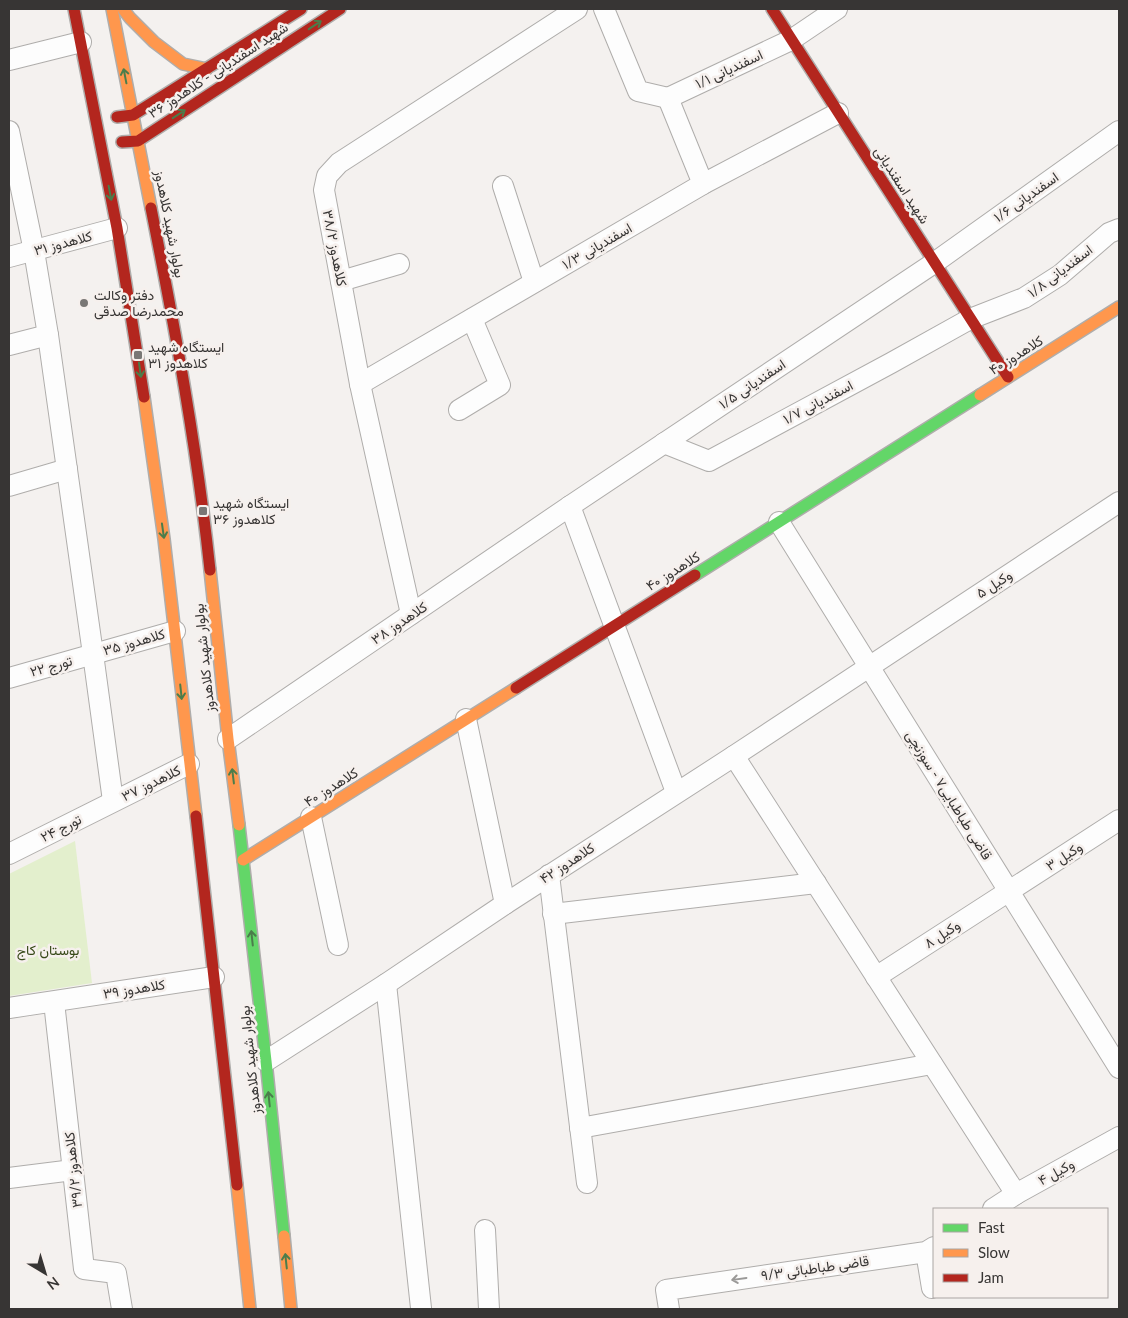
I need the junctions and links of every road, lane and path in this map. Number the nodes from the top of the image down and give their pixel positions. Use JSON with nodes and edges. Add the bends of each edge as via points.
{"nodes":[{"id":1,"x":74,"y":9,"type":"edge"},
{"id":2,"x":112,"y":9,"type":"edge"},
{"id":3,"x":123,"y":9,"type":"edge"},
{"id":4,"x":301,"y":9,"type":"edge"},
{"id":5,"x":340,"y":9,"type":"edge"},
{"id":6,"x":577,"y":9,"type":"edge"},
{"id":7,"x":604,"y":9,"type":"edge"},
{"id":8,"x":772,"y":9,"type":"edge"},
{"id":9,"x":837,"y":9,"type":"edge"},
{"id":10,"x":791,"y":40,"type":"junction"},
{"id":11,"x":81,"y":42,"type":"junction"},
{"id":12,"x":9,"y":60,"type":"edge"},
{"id":13,"x":207,"y":69,"type":"junction"},
{"id":14,"x":668,"y":98,"type":"junction"},
{"id":15,"x":838,"y":113,"type":"junction"},
{"id":16,"x":133,"y":115,"type":"junction"},
{"id":17,"x":96,"y":119,"type":"junction"},
{"id":18,"x":9,"y":130,"type":"edge"},
{"id":19,"x":1119,"y":131,"type":"edge"},
{"id":20,"x":138,"y":140,"type":"junction"},
{"id":21,"x":100,"y":145,"type":"junction"},
{"id":22,"x":703,"y":184,"type":"junction"},
{"id":23,"x":502,"y":186,"type":"dead end"},
{"id":24,"x":117,"y":228,"type":"junction"},
{"id":25,"x":1119,"y":229,"type":"edge"},
{"id":26,"x":34,"y":251,"type":"junction"},
{"id":27,"x":9,"y":257,"type":"edge"},
{"id":28,"x":934,"y":263,"type":"junction"},
{"id":29,"x":400,"y":264,"type":"dead end"},
{"id":30,"x":341,"y":280,"type":"junction"},
{"id":31,"x":534,"y":282,"type":"junction"},
{"id":32,"x":1119,"y":307,"type":"edge"},
{"id":33,"x":472,"y":319,"type":"junction"},
{"id":34,"x":970,"y":319,"type":"junction"},
{"id":35,"x":48,"y":335,"type":"junction"},
{"id":36,"x":9,"y":345,"type":"edge"},
{"id":37,"x":1008,"y":378,"type":"junction"},
{"id":38,"x":360,"y":384,"type":"junction"},
{"id":39,"x":459,"y":410,"type":"dead end"},
{"id":40,"x":664,"y":443,"type":"junction"},
{"id":41,"x":67,"y":469,"type":"junction"},
{"id":42,"x":9,"y":486,"type":"edge"},
{"id":43,"x":1119,"y":502,"type":"edge"},
{"id":44,"x":570,"y":506,"type":"junction"},
{"id":45,"x":779,"y":522,"type":"junction"},
{"id":46,"x":411,"y":614,"type":"junction"},
{"id":47,"x":614,"y":626,"type":"junction"},
{"id":48,"x":175,"y":631,"type":"junction"},
{"id":49,"x":93,"y":654,"type":"junction"},
{"id":50,"x":869,"y":666,"type":"junction"},
{"id":51,"x":9,"y":678,"type":"edge"},
{"id":52,"x":466,"y":719,"type":"junction"},
{"id":53,"x":228,"y":739,"type":"junction"},
{"id":54,"x":734,"y":756,"type":"junction"},
{"id":55,"x":189,"y":764,"type":"junction"},
{"id":56,"x":676,"y":792,"type":"junction"},
{"id":57,"x":112,"y":801,"type":"junction"},
{"id":58,"x":311,"y":817,"type":"junction"},
{"id":59,"x":1119,"y":820,"type":"edge"},
{"id":60,"x":9,"y":854,"type":"edge"},
{"id":61,"x":243,"y":860,"type":"junction"},
{"id":62,"x":549,"y":875,"type":"junction"},
{"id":63,"x":816,"y":883,"type":"junction"},
{"id":64,"x":1009,"y":891,"type":"junction"},
{"id":65,"x":505,"y":904,"type":"junction"},
{"id":66,"x":554,"y":914,"type":"junction"},
{"id":67,"x":338,"y":945,"type":"dead end"},
{"id":68,"x":214,"y":977,"type":"junction"},
{"id":69,"x":876,"y":977,"type":"junction"},
{"id":70,"x":386,"y":984,"type":"junction"},
{"id":71,"x":54,"y":1002,"type":"junction"},
{"id":72,"x":9,"y":1008,"type":"edge"},
{"id":73,"x":266,"y":1060,"type":"junction"},
{"id":74,"x":932,"y":1064,"type":"junction"},
{"id":75,"x":1119,"y":1068,"type":"edge"},
{"id":76,"x":580,"y":1128,"type":"junction"},
{"id":77,"x":1119,"y":1137,"type":"edge"},
{"id":78,"x":73,"y":1170,"type":"junction"},
{"id":79,"x":9,"y":1178,"type":"edge"},
{"id":80,"x":587,"y":1183,"type":"dead end"},
{"id":81,"x":1016,"y":1194,"type":"junction"},
{"id":82,"x":995,"y":1208,"type":"edge"},
{"id":83,"x":486,"y":1230,"type":"dead end"},
{"id":84,"x":930,"y":1249,"type":"edge"},
{"id":85,"x":933,"y":1288,"type":"edge"},
{"id":86,"x":668,"y":1300,"type":"edge"},
{"id":87,"x":421,"y":1308,"type":"dead end"},
{"id":88,"x":122,"y":1309,"type":"edge"},
{"id":89,"x":250,"y":1309,"type":"edge"},
{"id":90,"x":291,"y":1309,"type":"edge"},
{"id":91,"x":489,"y":1309,"type":"edge"}],
"edges":[{"from":1,"to":11,"type":"main road","name":"بولوار شهید کلاهدوز"},
{"from":16,"to":2,"type":"main road","name":"بولوار شهید کلاهدوز","one_way":true},
{"from":3,"to":13,"type":"main road","via":[[154,42],[184,64]]},
{"from":4,"to":13,"type":"main road","name":"شهید اسفندیانی - کلاهدوز ۳۶"},
{"from":20,"to":5,"type":"main road","name":"شهید اسفندیانی - کلاهدوز ۳۶","one_way":true},
{"from":6,"to":30,"type":"street","name":"کلاهدوز ۳۸/۲","via":[[340,163],[326,176],[324,190]]},
{"from":7,"to":14,"type":"street","via":[[638,91]]},
{"from":8,"to":10,"type":"main road","name":"شهید اسفندیانی"},
{"from":9,"to":10,"type":"street","name":"اسفندیانی ۱/۱"},
{"from":10,"to":14,"type":"street","name":"اسفندیانی ۱/۱"},
{"from":10,"to":15,"type":"main road","name":"شهید اسفندیانی"},
{"from":11,"to":12,"type":"street"},
{"from":11,"to":17,"type":"main road","name":"بولوار شهید کلاهدوز"},
{"from":13,"to":16,"type":"main road","name":"شهید اسفندیانی - کلاهدوز ۳۶"},
{"from":14,"to":22,"type":"street"},
{"from":15,"to":22,"type":"street","name":"اسفندیانی ۱/۳"},
{"from":15,"to":28,"type":"main road","name":"شهید اسفندیانی"},
{"from":16,"to":17,"type":"main road"},
{"from":16,"to":20,"type":"main road","name":"بولوار شهید کلاهدوز"},
{"from":17,"to":21,"type":"main road","name":"بولوار شهید کلاهدوز"},
{"from":18,"to":26,"type":"street"},
{"from":19,"to":28,"type":"street","name":"اسفندیانی ۱/۶"},
{"from":20,"to":21,"type":"main road"},
{"from":20,"to":53,"type":"main road","name":"بولوار شهید کلاهدوز","via":[[178,346],[206,533]]},
{"from":21,"to":24,"type":"main road","name":"بولوار شهید کلاهدوز","one_way":true},
{"from":22,"to":31,"type":"street","name":"اسفندیانی ۱/۳"},
{"from":23,"to":31,"type":"street"},
{"from":24,"to":26,"type":"street","name":"کلاهدوز ۳۱"},
{"from":24,"to":48,"type":"main road","name":"بولوار شهید کلاهدوز","one_way":true,"via":[[138,356]]},
{"from":25,"to":34,"type":"street","name":"اسفندیانی ۱/۸","via":[[1109,233],[1060,275],[1024,298]]},
{"from":26,"to":27,"type":"street","name":"کلاهدوز ۳۱"},
{"from":26,"to":35,"type":"street"},
{"from":28,"to":34,"type":"main road","name":"شهید اسفندیانی"},
{"from":28,"to":40,"type":"street","name":"اسفندیانی ۱/۵"},
{"from":29,"to":30,"type":"street"},
{"from":30,"to":38,"type":"street","name":"کلاهدوز ۳۸/۲"},
{"from":31,"to":33,"type":"street","name":"اسفندیانی ۱/۳"},
{"from":32,"to":37,"type":"main road","name":"کلاهدوز ۴۰"},
{"from":33,"to":38,"type":"street","name":"اسفندیانی ۱/۳"},
{"from":33,"to":39,"type":"street","via":[[500,385]]},
{"from":34,"to":37,"type":"main road","name":"شهید اسفندیانی"},
{"from":34,"to":40,"type":"street","name":"۱/۷ اسفندیانی","via":[[709,461]]},
{"from":35,"to":36,"type":"street"},
{"from":35,"to":41,"type":"street"},
{"from":37,"to":45,"type":"main road","name":"کلاهدوز ۴۰"},
{"from":38,"to":46,"type":"street","name":"کلاهدوز ۳۸/۲"},
{"from":40,"to":44,"type":"street","name":"اسفندیانی ۱/۵"},
{"from":41,"to":42,"type":"street"},
{"from":41,"to":49,"type":"street"},
{"from":43,"to":50,"type":"street","name":"وکيل ۵"},
{"from":44,"to":46,"type":"street","name":"کلاهدوز ۳۸"},
{"from":44,"to":47,"type":"street"},
{"from":45,"to":47,"type":"main road","name":"کلاهدوز ۴۰"},
{"from":45,"to":50,"type":"street","name":"قاضی طباطبایی۷ - سوزنچی"},
{"from":46,"to":53,"type":"street","name":"کلاهدوز ۳۸"},
{"from":47,"to":52,"type":"main road","name":"کلاهدوز ۴۰"},
{"from":47,"to":56,"type":"street"},
{"from":48,"to":49,"type":"street","name":"کلاهدوز ۳۵"},
{"from":48,"to":55,"type":"main road","name":"بولوار شهید کلاهدوز","one_way":true},
{"from":49,"to":51,"type":"street","name":"تورج ۲۲"},
{"from":49,"to":57,"type":"street"},
{"from":50,"to":54,"type":"street","name":"کلاهدوز ۴۲"},
{"from":50,"to":64,"type":"street","name":"قاضی طباطبایی۷ - سوزنچی"},
{"from":52,"to":58,"type":"main road","name":"کلاهدوز ۴۰"},
{"from":52,"to":65,"type":"street"},
{"from":61,"to":53,"type":"main road","name":"بولوار شهید کلاهدوز","one_way":true},
{"from":54,"to":56,"type":"street","name":"کلاهدوز ۴۲"},
{"from":54,"to":63,"type":"street"},
{"from":55,"to":57,"type":"street","name":"کلاهدوز ۳۷"},
{"from":55,"to":68,"type":"main road","name":"بولوار شهید کلاهدوز"},
{"from":56,"to":62,"type":"street","name":"کلاهدوز ۴۲"},
{"from":57,"to":60,"type":"street","name":"تورج ۲۴"},
{"from":58,"to":61,"type":"main road","name":"کلاهدوز ۴۰"},
{"from":58,"to":67,"type":"street"},
{"from":59,"to":64,"type":"street","name":"وکيل ۳"},
{"from":73,"to":61,"type":"main road","name":"بولوار شهید کلاهدوز","one_way":true},
{"from":62,"to":65,"type":"street","name":"کلاهدوز ۴۲"},
{"from":62,"to":66,"type":"street"},
{"from":63,"to":66,"type":"street"},
{"from":63,"to":69,"type":"street"},
{"from":64,"to":69,"type":"street","name":"وکيل ۸"},
{"from":64,"to":75,"type":"street","name":"قاضی طباطبایی۷ - سوزنچی"},
{"from":65,"to":70,"type":"street","name":"کلاهدوز ۴۲"},
{"from":66,"to":76,"type":"street"},
{"from":68,"to":71,"type":"street","name":"کلاهدوز ۳۹"},
{"from":68,"to":89,"type":"main road","name":"بولوار شهید کلاهدوز"},
{"from":69,"to":74,"type":"street"},
{"from":70,"to":73,"type":"street","name":"کلاهدوز ۴۲"},
{"from":70,"to":87,"type":"street"},
{"from":71,"to":72,"type":"street","name":"کلاهدوز ۳۹"},
{"from":71,"to":78,"type":"street","name":"کلاهدوز ۳۹/۲"},
{"from":90,"to":73,"type":"main road","name":"بولوار شهید کلاهدوز","one_way":true},
{"from":74,"to":76,"type":"street"},
{"from":74,"to":81,"type":"street"},
{"from":76,"to":80,"type":"street"},
{"from":77,"to":81,"type":"street","name":"وکيل ۴"},
{"from":78,"to":79,"type":"street"},
{"from":78,"to":88,"type":"street","name":"کلاهدوز ۳۹/۲","via":[[84,1269],[116,1273]]},
{"from":81,"to":82,"type":"street","name":"وکيل ۴"},
{"from":83,"to":91,"type":"street"},
{"from":84,"to":85,"type":"street","name":"قاضی طباطبائی ۹/۳"},
{"from":84,"to":86,"type":"street","name":"قاضی طباطبائی ۹/۳","one_way":true}]}
